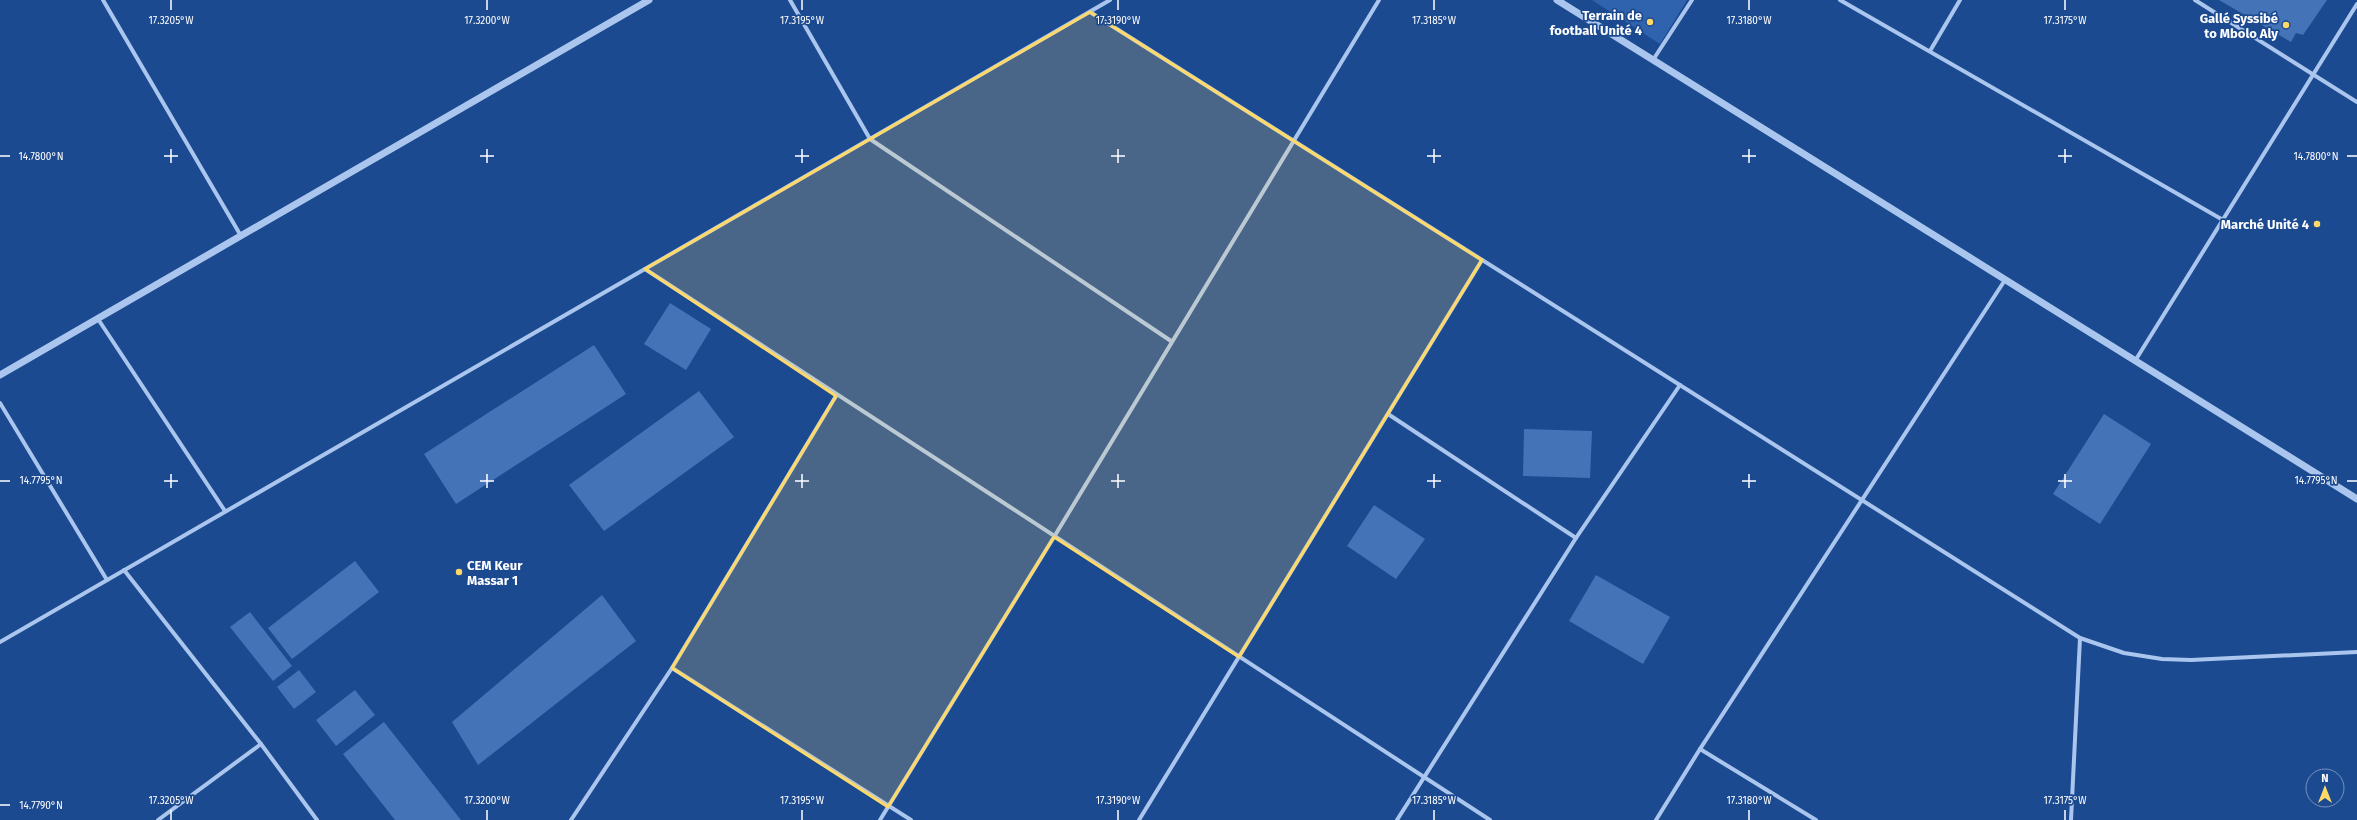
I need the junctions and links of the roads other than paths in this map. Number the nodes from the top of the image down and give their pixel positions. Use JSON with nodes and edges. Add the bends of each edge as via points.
{"nodes":[{"id":1,"x":103,"y":0,"type":"edge"},
{"id":2,"x":649,"y":0,"type":"edge"},
{"id":3,"x":790,"y":0,"type":"edge"},
{"id":4,"x":1110,"y":0,"type":"edge"},
{"id":5,"x":1378,"y":0,"type":"edge"},
{"id":6,"x":1557,"y":0,"type":"edge"},
{"id":7,"x":1692,"y":0,"type":"edge"},
{"id":8,"x":1840,"y":0,"type":"edge"},
{"id":9,"x":1960,"y":0,"type":"edge"},
{"id":10,"x":2195,"y":0,"type":"edge"},
{"id":11,"x":2357,"y":4,"type":"edge"},
{"id":12,"x":1090,"y":12,"type":"junction"},
{"id":13,"x":1930,"y":51,"type":"junction"},
{"id":14,"x":1653,"y":60,"type":"junction"},
{"id":15,"x":2313,"y":74,"type":"junction"},
{"id":16,"x":2357,"y":102,"type":"edge"},
{"id":17,"x":870,"y":139,"type":"junction"},
{"id":18,"x":1294,"y":141,"type":"junction"},
{"id":19,"x":2223,"y":220,"type":"junction"},
{"id":20,"x":241,"y":236,"type":"junction"},
{"id":21,"x":1482,"y":260,"type":"junction"},
{"id":22,"x":645,"y":269,"type":"junction"},
{"id":23,"x":2005,"y":280,"type":"junction"},
{"id":24,"x":98,"y":319,"type":"junction"},
{"id":25,"x":1171,"y":341,"type":"junction"},
{"id":26,"x":2135,"y":361,"type":"junction"},
{"id":27,"x":0,"y":375,"type":"edge"},
{"id":28,"x":1680,"y":385,"type":"junction"},
{"id":29,"x":836,"y":396,"type":"junction"},
{"id":30,"x":0,"y":403,"type":"edge"},
{"id":31,"x":1388,"y":414,"type":"junction"},
{"id":32,"x":2357,"y":499,"type":"edge"},
{"id":33,"x":1863,"y":500,"type":"junction"},
{"id":34,"x":225,"y":511,"type":"junction"},
{"id":35,"x":1054,"y":537,"type":"junction"},
{"id":36,"x":1576,"y":538,"type":"junction"},
{"id":37,"x":124,"y":570,"type":"junction"},
{"id":38,"x":107,"y":580,"type":"junction"},
{"id":39,"x":2080,"y":638,"type":"junction"},
{"id":40,"x":0,"y":642,"type":"edge"},
{"id":41,"x":2357,"y":652,"type":"edge"},
{"id":42,"x":1239,"y":657,"type":"junction"},
{"id":43,"x":672,"y":668,"type":"junction"},
{"id":44,"x":261,"y":744,"type":"junction"},
{"id":45,"x":1700,"y":749,"type":"junction"},
{"id":46,"x":1424,"y":777,"type":"junction"},
{"id":47,"x":888,"y":807,"type":"junction"},
{"id":48,"x":158,"y":820,"type":"edge"},
{"id":49,"x":317,"y":820,"type":"edge"},
{"id":50,"x":571,"y":820,"type":"edge"},
{"id":51,"x":880,"y":820,"type":"edge"},
{"id":52,"x":911,"y":820,"type":"edge"},
{"id":53,"x":1139,"y":820,"type":"edge"},
{"id":54,"x":1397,"y":820,"type":"edge"},
{"id":55,"x":1490,"y":820,"type":"edge"},
{"id":56,"x":1656,"y":820,"type":"edge"},
{"id":57,"x":1816,"y":820,"type":"edge"},
{"id":58,"x":2071,"y":820,"type":"edge"}],
"edges":[{"from":1,"to":20,"type":"street"},
{"from":2,"to":20,"type":"street"},
{"from":3,"to":17,"type":"street"},
{"from":4,"to":12,"type":"street"},
{"from":5,"to":18,"type":"street"},
{"from":6,"to":14,"type":"street"},
{"from":7,"to":14,"type":"street"},
{"from":8,"to":13,"type":"street"},
{"from":9,"to":13,"type":"street"},
{"from":10,"to":15,"type":"street"},
{"from":11,"to":15,"type":"street"},
{"from":12,"to":17,"type":"street"},
{"from":12,"to":18,"type":"street"},
{"from":13,"to":19,"type":"street"},
{"from":14,"to":23,"type":"street"},
{"from":15,"to":16,"type":"street"},
{"from":15,"to":19,"type":"street"},
{"from":17,"to":22,"type":"street"},
{"from":17,"to":25,"type":"street"},
{"from":18,"to":21,"type":"street"},
{"from":18,"to":25,"type":"street"},
{"from":19,"to":26,"type":"street"},
{"from":20,"to":24,"type":"street"},
{"from":21,"to":28,"type":"street"},
{"from":21,"to":31,"type":"street"},
{"from":22,"to":29,"type":"street"},
{"from":22,"to":34,"type":"street"},
{"from":23,"to":26,"type":"street"},
{"from":23,"to":33,"type":"street"},
{"from":24,"to":27,"type":"street"},
{"from":24,"to":34,"type":"street"},
{"from":25,"to":35,"type":"street"},
{"from":26,"to":32,"type":"street"},
{"from":28,"to":33,"type":"street"},
{"from":28,"to":36,"type":"street"},
{"from":29,"to":35,"type":"street"},
{"from":29,"to":43,"type":"street"},
{"from":30,"to":38,"type":"street"},
{"from":31,"to":36,"type":"street"},
{"from":31,"to":42,"type":"street"},
{"from":33,"to":39,"type":"street"},
{"from":33,"to":45,"type":"street"},
{"from":34,"to":37,"type":"street"},
{"from":35,"to":42,"type":"street"},
{"from":35,"to":47,"type":"street"},
{"from":36,"to":46,"type":"street"},
{"from":37,"to":38,"type":"street"},
{"from":37,"to":44,"type":"street"},
{"from":38,"to":40,"type":"street"},
{"from":39,"to":41,"type":"street","via":[[2124,654],[2162,659],[2191,660]]},
{"from":39,"to":58,"type":"street"},
{"from":42,"to":46,"type":"street"},
{"from":42,"to":53,"type":"street"},
{"from":43,"to":47,"type":"street"},
{"from":43,"to":50,"type":"street"},
{"from":44,"to":48,"type":"street"},
{"from":44,"to":49,"type":"street"},
{"from":45,"to":56,"type":"street"},
{"from":45,"to":57,"type":"street"},
{"from":46,"to":54,"type":"street"},
{"from":46,"to":55,"type":"street"},
{"from":47,"to":51,"type":"street"},
{"from":47,"to":52,"type":"street"}]}
